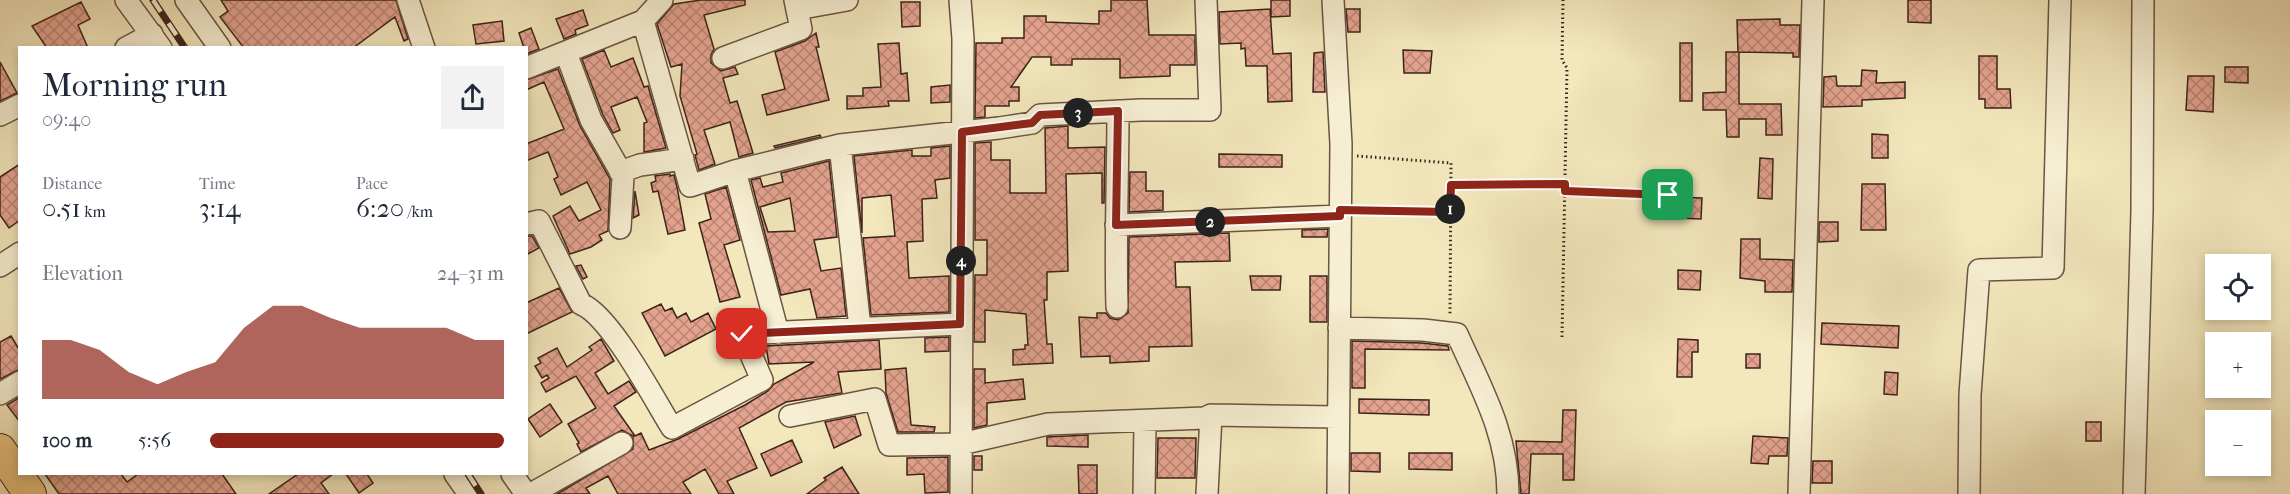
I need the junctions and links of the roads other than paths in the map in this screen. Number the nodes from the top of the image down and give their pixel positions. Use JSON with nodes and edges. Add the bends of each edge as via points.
{"nodes":[{"id":1,"x":126,"y":0,"type":"edge"},
{"id":2,"x":186,"y":0,"type":"edge"},
{"id":3,"x":408,"y":0,"type":"edge"},
{"id":4,"x":662,"y":0,"type":"edge"},
{"id":5,"x":848,"y":0,"type":"edge"},
{"id":6,"x":960,"y":0,"type":"edge"},
{"id":7,"x":1206,"y":0,"type":"edge"},
{"id":8,"x":1333,"y":0,"type":"edge"},
{"id":9,"x":1813,"y":0,"type":"edge"},
{"id":10,"x":2060,"y":0,"type":"edge"},
{"id":11,"x":2144,"y":0,"type":"edge"},
{"id":12,"x":796,"y":5,"type":"edge"},
{"id":13,"x":643,"y":21,"type":"junction"},
{"id":14,"x":157,"y":41,"type":"edge"},
{"id":15,"x":135,"y":46,"type":"edge"},
{"id":16,"x":219,"y":46,"type":"edge"},
{"id":17,"x":423,"y":46,"type":"edge"},
{"id":18,"x":566,"y":53,"type":"junction"},
{"id":19,"x":723,"y":58,"type":"dead end"},
{"id":20,"x":528,"y":67,"type":"edge"},
{"id":21,"x":18,"y":106,"type":"edge"},
{"id":22,"x":1118,"y":111,"type":"junction"},
{"id":23,"x":0,"y":116,"type":"edge"},
{"id":24,"x":962,"y":132,"type":"junction"},
{"id":25,"x":840,"y":145,"type":"junction"},
{"id":26,"x":682,"y":159,"type":"junction"},
{"id":27,"x":735,"y":171,"type":"junction"},
{"id":28,"x":620,"y":172,"type":"junction"},
{"id":29,"x":1340,"y":213,"type":"junction"},
{"id":30,"x":528,"y":224,"type":"edge"},
{"id":31,"x":1116,"y":225,"type":"junction"},
{"id":32,"x":620,"y":228,"type":"dead end"},
{"id":33,"x":18,"y":254,"type":"edge"},
{"id":34,"x":0,"y":266,"type":"edge"},
{"id":35,"x":1117,"y":307,"type":"dead end"},
{"id":36,"x":960,"y":324,"type":"junction"},
{"id":37,"x":860,"y":328,"type":"junction"},
{"id":38,"x":1339,"y":328,"type":"junction"},
{"id":39,"x":778,"y":333,"type":"junction"},
{"id":40,"x":18,"y":383,"type":"edge"},
{"id":41,"x":0,"y":394,"type":"edge"},
{"id":42,"x":1210,"y":415,"type":"junction"},
{"id":43,"x":790,"y":416,"type":"dead end"},
{"id":44,"x":1338,"y":417,"type":"junction"},
{"id":45,"x":1145,"y":422,"type":"junction"},
{"id":46,"x":622,"y":443,"type":"dead end"},
{"id":47,"x":961,"y":444,"type":"junction"},
{"id":48,"x":0,"y":450,"type":"edge"},
{"id":49,"x":456,"y":475,"type":"edge"},
{"id":50,"x":513,"y":475,"type":"edge"},
{"id":51,"x":30,"y":494,"type":"edge"},
{"id":52,"x":469,"y":494,"type":"edge"},
{"id":53,"x":529,"y":494,"type":"edge"},
{"id":54,"x":961,"y":494,"type":"edge"},
{"id":55,"x":1144,"y":494,"type":"edge"},
{"id":56,"x":1207,"y":494,"type":"edge"},
{"id":57,"x":1338,"y":494,"type":"edge"},
{"id":58,"x":1508,"y":494,"type":"edge"},
{"id":59,"x":1799,"y":494,"type":"edge"},
{"id":60,"x":1969,"y":494,"type":"edge"},
{"id":61,"x":2134,"y":494,"type":"edge"}],
"edges":[{"from":1,"to":14,"type":"street"},
{"from":2,"to":16,"type":"street"},
{"from":3,"to":17,"type":"street"},
{"from":4,"to":13,"type":"street"},
{"from":5,"to":12,"type":"street"},
{"from":6,"to":24,"type":"street"},
{"from":7,"to":22,"type":"street","via":[[1210,110]]},
{"from":8,"to":29,"type":"street"},
{"from":9,"to":59,"type":"street"},
{"from":10,"to":60,"type":"street","via":[[2053,268],[1979,270],[1970,395]]},
{"from":11,"to":61,"type":"street"},
{"from":12,"to":19,"type":"street","via":[[801,29]]},
{"from":13,"to":18,"type":"street"},
{"from":13,"to":26,"type":"street"},
{"from":14,"to":15,"type":"street"},
{"from":18,"to":20,"type":"street"},
{"from":18,"to":28,"type":"street","via":[[591,120]]},
{"from":21,"to":23,"type":"street"},
{"from":22,"to":24,"type":"street","via":[[1040,115],[1032,123]]},
{"from":22,"to":31,"type":"street"},
{"from":24,"to":25,"type":"street"},
{"from":24,"to":36,"type":"street"},
{"from":25,"to":27,"type":"street"},
{"from":25,"to":37,"type":"street"},
{"from":26,"to":27,"type":"street","via":[[690,186]]},
{"from":26,"to":28,"type":"street"},
{"from":27,"to":39,"type":"street"},
{"from":28,"to":32,"type":"street"},
{"from":29,"to":31,"type":"street"},
{"from":29,"to":38,"type":"street"},
{"from":30,"to":39,"type":"street","via":[[538,221],[581,303],[591,307],[621,344],[672,428],[762,380],[742,334]]},
{"from":31,"to":35,"type":"street"},
{"from":33,"to":34,"type":"street"},
{"from":36,"to":37,"type":"street"},
{"from":36,"to":47,"type":"street"},
{"from":37,"to":39,"type":"street"},
{"from":38,"to":44,"type":"street"},
{"from":38,"to":58,"type":"street","via":[[1457,334],[1500,431],[1508,467]]},
{"from":40,"to":41,"type":"street"},
{"from":42,"to":44,"type":"street"},
{"from":42,"to":45,"type":"street"},
{"from":42,"to":56,"type":"street"},
{"from":43,"to":47,"type":"street","via":[[875,399],[889,445]]},
{"from":44,"to":57,"type":"street"},
{"from":45,"to":47,"type":"street","via":[[1048,424]]},
{"from":45,"to":55,"type":"street"},
{"from":46,"to":53,"type":"street"},
{"from":47,"to":54,"type":"street"},
{"from":48,"to":51,"type":"highway"},
{"from":49,"to":52,"type":"street"},
{"from":50,"to":53,"type":"street"}]}
